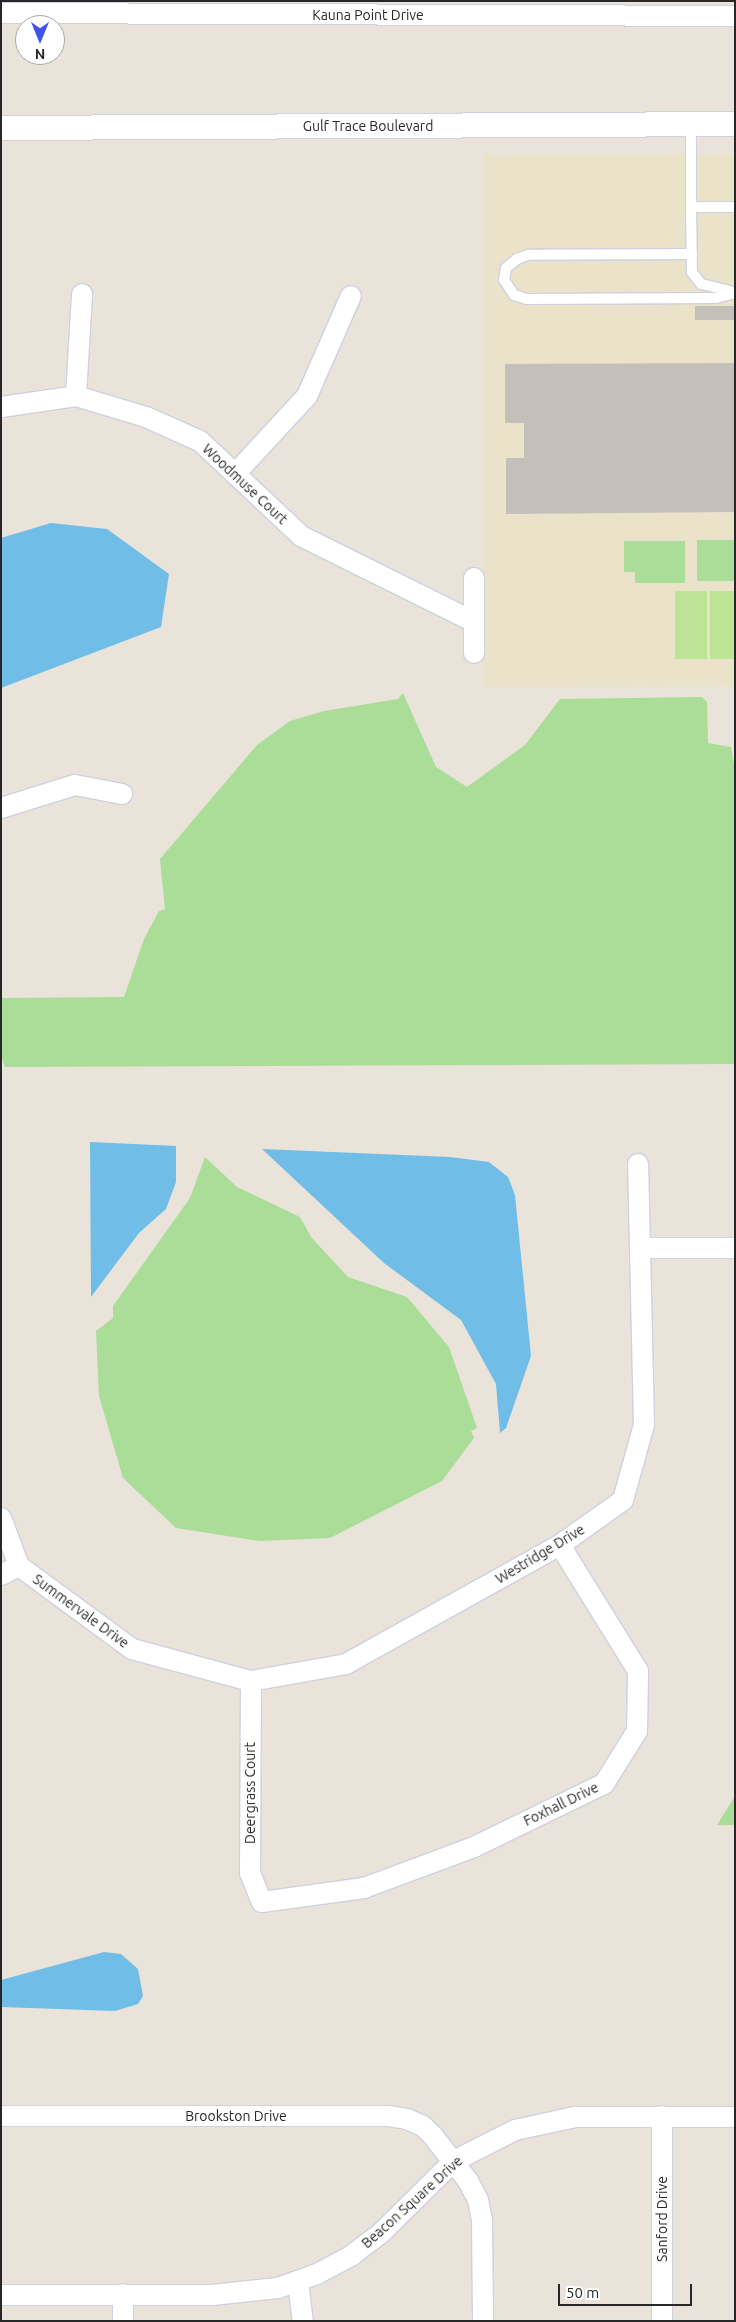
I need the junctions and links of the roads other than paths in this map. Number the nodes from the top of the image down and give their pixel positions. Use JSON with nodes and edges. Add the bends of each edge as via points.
{"nodes":[{"id":1,"x":1,"y":13,"type":"edge"},
{"id":2,"x":735,"y":16,"type":"edge"},
{"id":3,"x":691,"y":124,"type":"junction"},
{"id":4,"x":735,"y":124,"type":"edge"},
{"id":5,"x":1,"y":128,"type":"edge"},
{"id":6,"x":691,"y":207,"type":"junction"},
{"id":7,"x":735,"y":207,"type":"edge"},
{"id":8,"x":692,"y":254,"type":"junction"},
{"id":9,"x":735,"y":293,"type":"edge"},
{"id":10,"x":82,"y":294,"type":"dead end"},
{"id":11,"x":351,"y":296,"type":"dead end"},
{"id":12,"x":76,"y":396,"type":"junction"},
{"id":13,"x":1,"y":407,"type":"edge"},
{"id":14,"x":235,"y":474,"type":"junction"},
{"id":15,"x":474,"y":578,"type":"dead end"},
{"id":16,"x":474,"y":622,"type":"junction"},
{"id":17,"x":474,"y":653,"type":"dead end"},
{"id":18,"x":122,"y":794,"type":"dead end"},
{"id":19,"x":1,"y":808,"type":"edge"},
{"id":20,"x":638,"y":1164,"type":"dead end"},
{"id":21,"x":641,"y":1248,"type":"junction"},
{"id":22,"x":735,"y":1248,"type":"edge"},
{"id":23,"x":1,"y":1518,"type":"edge"},
{"id":24,"x":560,"y":1545,"type":"junction"},
{"id":25,"x":19,"y":1566,"type":"junction"},
{"id":26,"x":1,"y":1575,"type":"edge"},
{"id":27,"x":251,"y":1681,"type":"junction"},
{"id":28,"x":262,"y":1902,"type":"joint"},
{"id":29,"x":1,"y":2116,"type":"edge"},
{"id":30,"x":662,"y":2116,"type":"junction"},
{"id":31,"x":735,"y":2117,"type":"edge"},
{"id":32,"x":454,"y":2162,"type":"junction"},
{"id":33,"x":298,"y":2282,"type":"junction"},
{"id":34,"x":123,"y":2294,"type":"junction"},
{"id":35,"x":1,"y":2295,"type":"edge"},
{"id":36,"x":123,"y":2321,"type":"edge"},
{"id":37,"x":303,"y":2321,"type":"edge"},
{"id":38,"x":483,"y":2321,"type":"edge"},
{"id":39,"x":662,"y":2321,"type":"edge"}],
"edges":[{"from":1,"to":2,"type":"street","name":"Kauna Point Drive"},
{"from":3,"to":4,"type":"street","name":"Gulf Trace Boulevard"},
{"from":3,"to":5,"type":"street","name":"Gulf Trace Boulevard"},
{"from":3,"to":6,"type":"lane"},
{"from":6,"to":7,"type":"lane"},
{"from":6,"to":8,"type":"lane"},
{"from":8,"to":9,"type":"lane","via":[[692,272],[701,284]]},
{"from":8,"to":9,"type":"lane","via":[[528,255],[517,258],[506,268],[504,280],[514,295],[526,299],[716,298]]},
{"from":10,"to":12,"type":"street"},
{"from":11,"to":14,"type":"street","via":[[307,396]]},
{"from":12,"to":13,"type":"street","name":"Woodmuse Court"},
{"from":12,"to":14,"type":"street","name":"Woodmuse Court","via":[[146,417],[200,441]]},
{"from":14,"to":16,"type":"street","name":"Woodmuse Court","via":[[301,536]]},
{"from":15,"to":16,"type":"street"},
{"from":16,"to":17,"type":"street"},
{"from":18,"to":19,"type":"street","via":[[75,786]]},
{"from":20,"to":21,"type":"street","name":"Westridge Drive"},
{"from":21,"to":22,"type":"street"},
{"from":21,"to":24,"type":"street","name":"Westridge Drive","via":[[644,1425],[623,1500]]},
{"from":23,"to":25,"type":"street","name":"Summervale Drive"},
{"from":24,"to":27,"type":"street","name":"Westridge Drive","via":[[346,1664]]},
{"from":24,"to":28,"type":"street","name":"Foxhall Drive","via":[[638,1671],[637,1731],[604,1784],[474,1847],[364,1888]]},
{"from":25,"to":26,"type":"street"},
{"from":25,"to":27,"type":"street","name":"Summervale Drive","via":[[132,1649]]},
{"from":27,"to":28,"type":"street","name":"Deergrass Court","via":[[250,1873]]},
{"from":29,"to":32,"type":"street","name":"Brookston Drive","via":[[388,2116],[423,2126]]},
{"from":30,"to":31,"type":"street","name":"Beacon Square Drive"},
{"from":30,"to":32,"type":"street","name":"Beacon Square Drive","via":[[556,2120],[494,2139]]},
{"from":30,"to":39,"type":"street","name":"Sanford Drive"},
{"from":32,"to":33,"type":"street","name":"Beacon Square Drive","via":[[368,2244],[335,2265]]},
{"from":32,"to":38,"type":"street","name":"Brookston Drive","via":[[478,2200],[482,2220]]},
{"from":33,"to":34,"type":"street","name":"Beacon Square Drive","via":[[235,2294]]},
{"from":33,"to":37,"type":"street"},
{"from":34,"to":35,"type":"street","name":"Beacon Square Drive"},
{"from":34,"to":36,"type":"street"}]}
